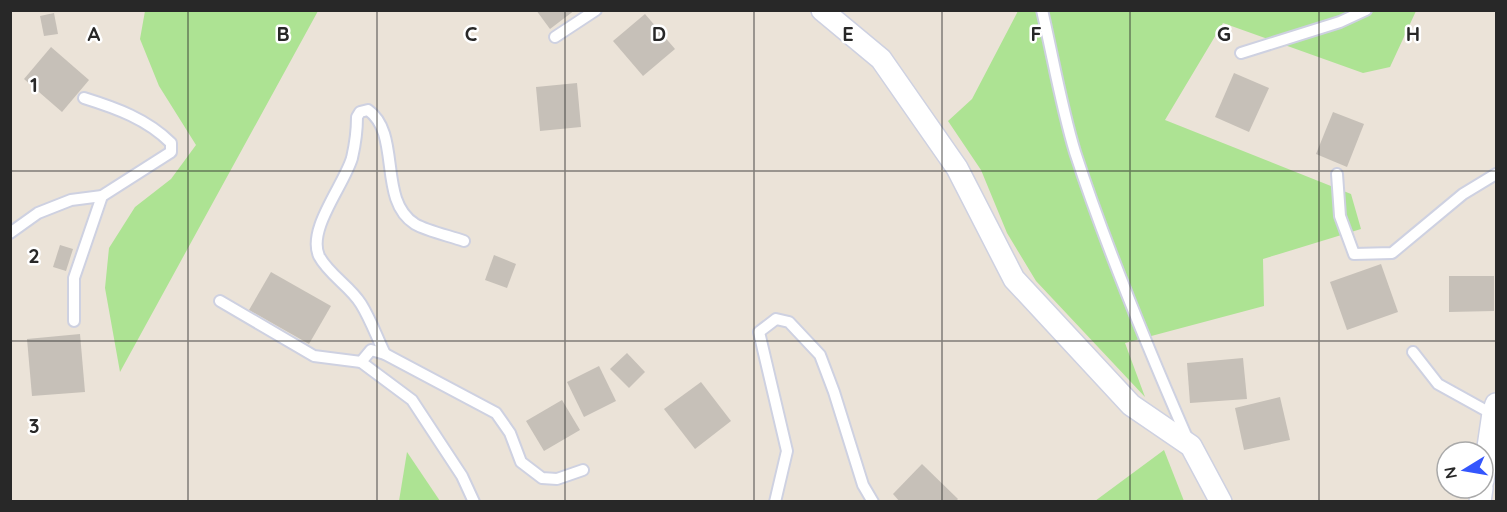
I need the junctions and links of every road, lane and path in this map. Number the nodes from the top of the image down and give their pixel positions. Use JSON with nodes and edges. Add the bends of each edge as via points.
{"nodes":[{"id":1,"x":596,"y":10,"type":"edge"},
{"id":2,"x":822,"y":10,"type":"edge"},
{"id":3,"x":1042,"y":10,"type":"edge"},
{"id":4,"x":1366,"y":10,"type":"edge"},
{"id":5,"x":555,"y":37,"type":"dead end"},
{"id":6,"x":1242,"y":53,"type":"dead end"},
{"id":7,"x":84,"y":98,"type":"dead end"},
{"id":8,"x":1337,"y":174,"type":"dead end"},
{"id":9,"x":1497,"y":174,"type":"edge"},
{"id":10,"x":102,"y":195,"type":"junction"},
{"id":11,"x":10,"y":233,"type":"edge"},
{"id":12,"x":464,"y":241,"type":"dead end"},
{"id":13,"x":220,"y":301,"type":"dead end"},
{"id":14,"x":74,"y":321,"type":"dead end"},
{"id":15,"x":1413,"y":352,"type":"dead end"},
{"id":16,"x":385,"y":354,"type":"junction"},
{"id":17,"x":361,"y":362,"type":"junction"},
{"id":18,"x":1495,"y":411,"type":"edge"},
{"id":19,"x":1490,"y":440,"type":"edge"},
{"id":20,"x":1191,"y":446,"type":"junction"},
{"id":21,"x":583,"y":470,"type":"dead end"},
{"id":22,"x":474,"y":501,"type":"edge"},
{"id":23,"x":774,"y":501,"type":"edge"},
{"id":24,"x":873,"y":501,"type":"edge"},
{"id":25,"x":1221,"y":501,"type":"edge"}],
"edges":[{"from":1,"to":5,"type":"lane"},
{"from":2,"to":20,"type":"street","via":[[881,58],[957,168],[1014,279],[1131,405]]},
{"from":3,"to":20,"type":"lane","via":[[1075,150]]},
{"from":4,"to":6,"type":"lane"},
{"from":7,"to":10,"type":"lane","via":[[122,110],[158,130],[171,143],[171,152]]},
{"from":8,"to":9,"type":"lane","via":[[1341,216],[1354,254],[1392,253],[1463,194]]},
{"from":10,"to":11,"type":"lane","via":[[71,200],[38,213]]},
{"from":10,"to":14,"type":"lane","via":[[74,278]]},
{"from":12,"to":16,"type":"lane","via":[[415,224],[404,214],[394,193],[382,128],[368,110],[360,112],[351,159],[316,241],[327,267],[360,303]]},
{"from":13,"to":17,"type":"lane","via":[[314,356]]},
{"from":15,"to":18,"type":"lane","via":[[1438,384]]},
{"from":16,"to":17,"type":"lane","via":[[371,350]]},
{"from":16,"to":21,"type":"lane","via":[[496,413],[510,433],[521,462],[542,478],[557,479]]},
{"from":17,"to":22,"type":"lane","via":[[412,400]]},
{"from":18,"to":19,"type":"street"},
{"from":20,"to":25,"type":"street"},
{"from":23,"to":24,"type":"lane","via":[[787,451],[759,332],[776,319],[789,322],[820,354],[863,485]]}]}
